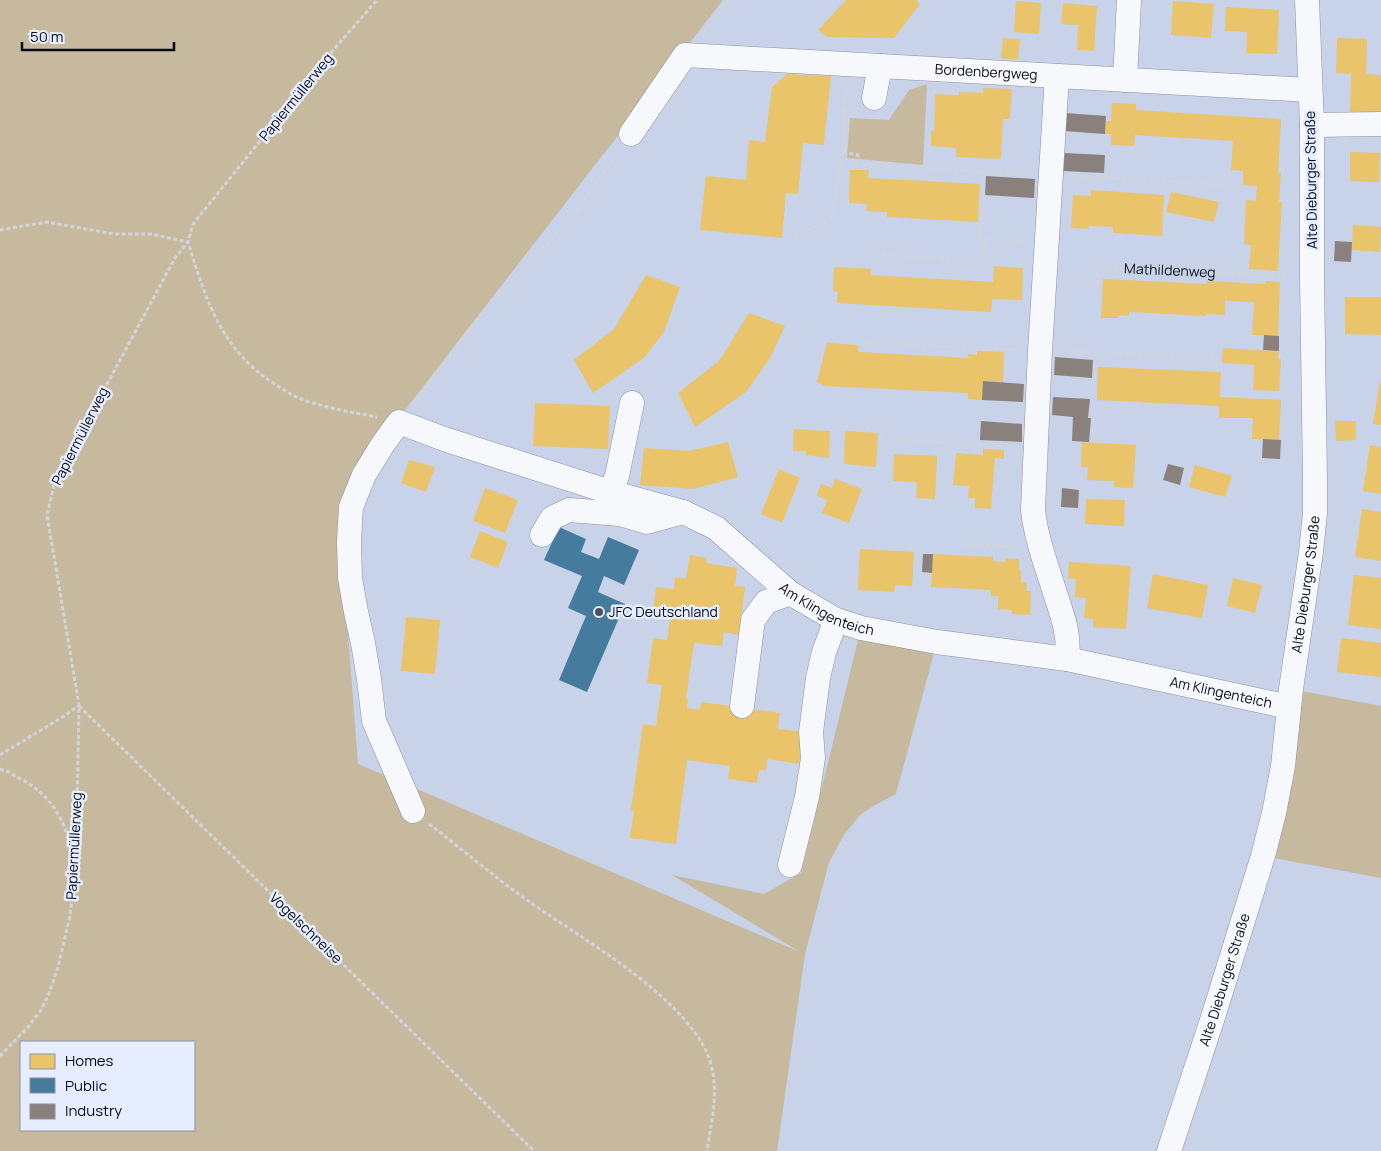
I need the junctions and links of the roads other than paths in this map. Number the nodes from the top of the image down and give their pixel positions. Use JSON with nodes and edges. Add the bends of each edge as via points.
{"nodes":[{"id":1,"x":1129,"y":0,"type":"edge"},
{"id":2,"x":1307,"y":0,"type":"edge"},
{"id":3,"x":880,"y":66,"type":"junction"},
{"id":4,"x":1057,"y":76,"type":"junction"},
{"id":5,"x":1125,"y":80,"type":"junction"},
{"id":6,"x":1310,"y":90,"type":"junction"},
{"id":7,"x":874,"y":98,"type":"road end"},
{"id":8,"x":1381,"y":124,"type":"edge"},
{"id":9,"x":1312,"y":125,"type":"junction"},
{"id":10,"x":631,"y":134,"type":"road end"},
{"id":11,"x":632,"y":403,"type":"dead end"},
{"id":12,"x":610,"y":492,"type":"junction"},
{"id":13,"x":682,"y":512,"type":"junction"},
{"id":14,"x":542,"y":535,"type":"dead end"},
{"id":15,"x":790,"y":593,"type":"junction"},
{"id":16,"x":836,"y":620,"type":"junction"},
{"id":17,"x":1067,"y":659,"type":"junction"},
{"id":18,"x":742,"y":706,"type":"dead end"},
{"id":19,"x":1289,"y":708,"type":"junction"},
{"id":20,"x":413,"y":811,"type":"road end"},
{"id":21,"x":790,"y":865,"type":"dead end"},
{"id":22,"x":1169,"y":1151,"type":"edge"}],
"edges":[{"from":1,"to":5,"type":"street"},
{"from":2,"to":6,"type":"street","name":"Alte Dieburger Straße"},
{"from":3,"to":4,"type":"street","name":"Bordenbergweg"},
{"from":3,"to":7,"type":"street"},
{"from":3,"to":10,"type":"street","name":"Bordenbergweg","via":[[685,55]]},
{"from":4,"to":5,"type":"street","name":"Bordenbergweg"},
{"from":4,"to":17,"type":"street","via":[[1033,510],[1035,527],[1067,630]]},
{"from":5,"to":6,"type":"street","name":"Bordenbergweg"},
{"from":6,"to":9,"type":"street","name":"Alte Dieburger Straße"},
{"from":8,"to":9,"type":"street"},
{"from":9,"to":19,"type":"street","name":"Alte Dieburger Straße","via":[[1315,513]]},
{"from":11,"to":12,"type":"street","via":[[617,476]]},
{"from":12,"to":13,"type":"street","name":"Am Klingenteich"},
{"from":12,"to":20,"type":"street","name":"Am Klingenteich","via":[[399,422],[383,444],[364,475],[351,507],[350,568],[374,721]]},
{"from":13,"to":14,"type":"street","via":[[647,522],[620,514],[569,510],[552,518]]},
{"from":13,"to":15,"type":"street","name":"Am Klingenteich","via":[[716,528]]},
{"from":15,"to":16,"type":"street","name":"Am Klingenteich"},
{"from":15,"to":18,"type":"street","via":[[766,602],[753,620]]},
{"from":16,"to":17,"type":"street","name":"Am Klingenteich","via":[[937,642]]},
{"from":16,"to":21,"type":"street","via":[[818,678],[810,732],[813,758]]},
{"from":17,"to":19,"type":"street","name":"Am Klingenteich"},
{"from":19,"to":22,"type":"street","name":"Alte Dieburger Straße","via":[[1283,766],[1263,856]]}]}
